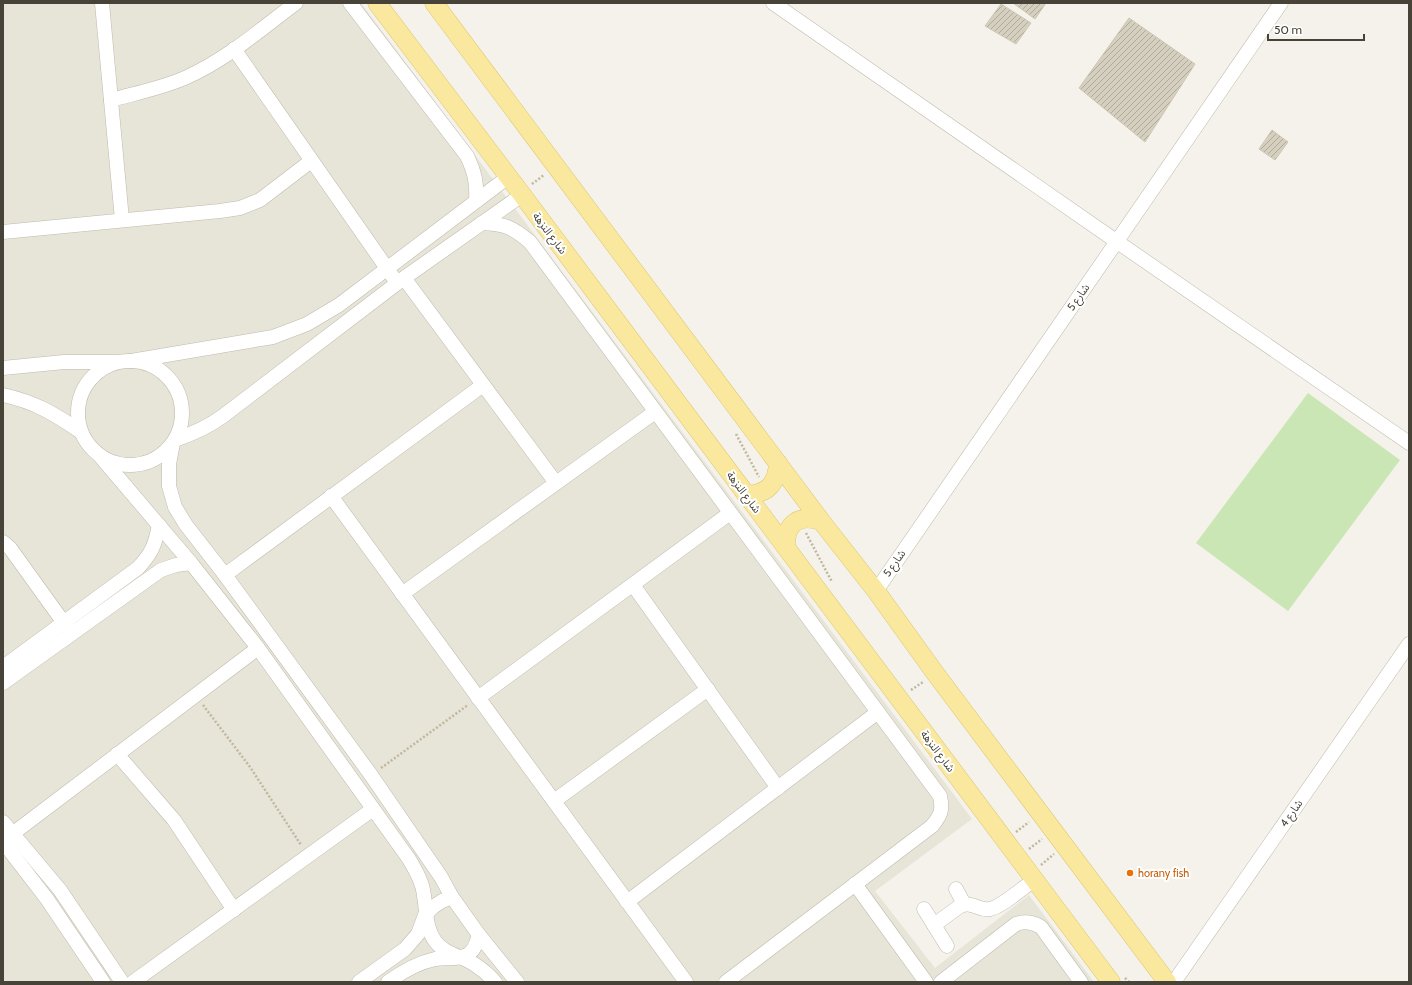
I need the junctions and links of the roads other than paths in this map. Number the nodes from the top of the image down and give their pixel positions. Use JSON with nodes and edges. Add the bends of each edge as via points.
{"nodes":[{"id":1,"x":102,"y":3,"type":"edge"},
{"id":2,"x":296,"y":3,"type":"edge"},
{"id":3,"x":350,"y":3,"type":"edge"},
{"id":4,"x":376,"y":3,"type":"edge"},
{"id":5,"x":434,"y":3,"type":"edge"},
{"id":6,"x":773,"y":3,"type":"edge"},
{"id":7,"x":1281,"y":3,"type":"edge"},
{"id":8,"x":234,"y":49,"type":"junction"},
{"id":9,"x":111,"y":100,"type":"junction"},
{"id":10,"x":311,"y":161,"type":"junction"},
{"id":11,"x":508,"y":177,"type":"junction"},
{"id":12,"x":529,"y":192,"type":"junction"},
{"id":13,"x":476,"y":201,"type":"junction"},
{"id":14,"x":122,"y":220,"type":"junction"},
{"id":15,"x":482,"y":223,"type":"junction"},
{"id":16,"x":3,"y":232,"type":"edge"},
{"id":17,"x":1116,"y":241,"type":"junction"},
{"id":18,"x":387,"y":268,"type":"junction"},
{"id":19,"x":401,"y":281,"type":"junction"},
{"id":20,"x":126,"y":362,"type":"junction"},
{"id":21,"x":3,"y":368,"type":"edge"},
{"id":22,"x":483,"y":385,"type":"junction"},
{"id":23,"x":3,"y":395,"type":"edge"},
{"id":24,"x":655,"y":412,"type":"junction"},
{"id":25,"x":81,"y":432,"type":"junction"},
{"id":26,"x":174,"y":442,"type":"junction"},
{"id":27,"x":1409,"y":443,"type":"edge"},
{"id":28,"x":100,"y":456,"type":"junction"},
{"id":29,"x":778,"y":463,"type":"junction"},
{"id":30,"x":556,"y":483,"type":"junction"},
{"id":31,"x":746,"y":495,"type":"junction"},
{"id":32,"x":331,"y":496,"type":"junction"},
{"id":33,"x":730,"y":513,"type":"junction"},
{"id":34,"x":159,"y":525,"type":"junction"},
{"id":35,"x":816,"y":525,"type":"junction"},
{"id":36,"x":3,"y":542,"type":"edge"},
{"id":37,"x":786,"y":547,"type":"junction"},
{"id":38,"x":191,"y":563,"type":"junction"},
{"id":39,"x":225,"y":575,"type":"junction"},
{"id":40,"x":633,"y":585,"type":"junction"},
{"id":41,"x":876,"y":590,"type":"junction"},
{"id":42,"x":402,"y":594,"type":"junction"},
{"id":43,"x":64,"y":622,"type":"junction"},
{"id":44,"x":73,"y":635,"type":"junction"},
{"id":45,"x":1409,"y":644,"type":"edge"},
{"id":46,"x":258,"y":648,"type":"junction"},
{"id":47,"x":3,"y":667,"type":"edge"},
{"id":48,"x":3,"y":683,"type":"edge"},
{"id":49,"x":708,"y":689,"type":"junction"},
{"id":50,"x":478,"y":698,"type":"junction"},
{"id":51,"x":878,"y":712,"type":"junction"},
{"id":52,"x":118,"y":754,"type":"junction"},
{"id":53,"x":778,"y":788,"type":"junction"},
{"id":54,"x":554,"y":801,"type":"junction"},
{"id":55,"x":373,"y":809,"type":"junction"},
{"id":56,"x":3,"y":822,"type":"edge"},
{"id":57,"x":6,"y":839,"type":"edge"},
{"id":58,"x":1040,"y":872,"type":"junction"},
{"id":59,"x":855,"y":884,"type":"junction"},
{"id":60,"x":956,"y":888,"type":"dead end"},
{"id":61,"x":452,"y":897,"type":"junction"},
{"id":62,"x":627,"y":902,"type":"junction"},
{"id":63,"x":964,"y":904,"type":"junction"},
{"id":64,"x":924,"y":909,"type":"dead end"},
{"id":65,"x":234,"y":910,"type":"junction"},
{"id":66,"x":425,"y":915,"type":"junction"},
{"id":67,"x":934,"y":926,"type":"junction"},
{"id":68,"x":479,"y":935,"type":"junction"},
{"id":69,"x":946,"y":946,"type":"dead end"},
{"id":70,"x":459,"y":957,"type":"junction"},
{"id":71,"x":1117,"y":979,"type":"edge"},
{"id":72,"x":103,"y":982,"type":"edge"},
{"id":73,"x":122,"y":982,"type":"edge"},
{"id":74,"x":134,"y":982,"type":"edge"},
{"id":75,"x":359,"y":982,"type":"edge"},
{"id":76,"x":388,"y":982,"type":"edge"},
{"id":77,"x":495,"y":982,"type":"edge"},
{"id":78,"x":517,"y":982,"type":"edge"},
{"id":79,"x":686,"y":982,"type":"edge"},
{"id":80,"x":726,"y":982,"type":"edge"},
{"id":81,"x":926,"y":982,"type":"edge"},
{"id":82,"x":941,"y":982,"type":"edge"},
{"id":83,"x":1081,"y":982,"type":"edge"},
{"id":84,"x":1167,"y":982,"type":"edge"},
{"id":85,"x":1174,"y":982,"type":"edge"}],
"edges":[{"from":1,"to":9,"type":"street"},
{"from":2,"to":8,"type":"street"},
{"from":3,"to":13,"type":"street","via":[[467,156],[474,170]]},
{"from":4,"to":11,"type":"main road","name":"شارع النزهة"},
{"from":5,"to":29,"type":"main road"},
{"from":6,"to":17,"type":"street"},
{"from":7,"to":17,"type":"street","name":"شارع 5"},
{"from":8,"to":9,"type":"street","via":[[187,78]]},
{"from":8,"to":10,"type":"street"},
{"from":9,"to":14,"type":"street"},
{"from":10,"to":14,"type":"street","via":[[260,200],[240,208]]},
{"from":10,"to":18,"type":"street"},
{"from":11,"to":12,"type":"main road","name":"شارع النزهة"},
{"from":11,"to":13,"type":"street"},
{"from":12,"to":15,"type":"street"},
{"from":12,"to":31,"type":"main road","name":"شارع النزهة"},
{"from":13,"to":18,"type":"street"},
{"from":14,"to":16,"type":"street"},
{"from":15,"to":19,"type":"street"},
{"from":15,"to":24,"type":"street","via":[[500,224],[516,230],[530,242]]},
{"from":17,"to":27,"type":"street"},
{"from":17,"to":41,"type":"street","name":"شارع 5"},
{"from":18,"to":19,"type":"street"},
{"from":18,"to":20,"type":"street","via":[[332,309],[307,324],[273,337]]},
{"from":19,"to":22,"type":"street"},
{"from":19,"to":26,"type":"street","via":[[208,427]]},
{"from":20,"to":21,"type":"street","via":[[64,362]]},
{"from":20,"to":25,"type":"street","via":[[104,368],[90,380],[81,396],[78,414]]},
{"from":20,"to":26,"type":"street","via":[[149,365],[165,374],[176,388],[182,405],[181,424]]},
{"from":22,"to":30,"type":"street"},
{"from":22,"to":32,"type":"street"},
{"from":23,"to":25,"type":"street","via":[[52,412]]},
{"from":24,"to":30,"type":"street"},
{"from":24,"to":33,"type":"street"},
{"from":25,"to":28,"type":"street"},
{"from":26,"to":28,"type":"street","via":[[162,455],[147,462],[131,465],[114,463]]},
{"from":26,"to":39,"type":"street","via":[[169,464],[169,486],[175,507]]},
{"from":28,"to":34,"type":"street"},
{"from":29,"to":31,"type":"main road","via":[[773,483],[766,490],[757,495]]},
{"from":29,"to":35,"type":"main road"},
{"from":30,"to":42,"type":"street"},
{"from":31,"to":37,"type":"main road","name":"شارع النزهة"},
{"from":32,"to":39,"type":"street"},
{"from":32,"to":42,"type":"street"},
{"from":33,"to":40,"type":"street"},
{"from":33,"to":51,"type":"street"},
{"from":34,"to":38,"type":"street"},
{"from":34,"to":43,"type":"street","via":[[156,541],[149,556],[138,568]]},
{"from":35,"to":37,"type":"main road","via":[[810,518],[799,519],[790,526],[786,536]]},
{"from":35,"to":41,"type":"main road"},
{"from":36,"to":43,"type":"street"},
{"from":37,"to":58,"type":"main road","name":"شارع النزهة"},
{"from":38,"to":44,"type":"street","via":[[162,570]]},
{"from":38,"to":46,"type":"street"},
{"from":39,"to":61,"type":"street","via":[[371,775]]},
{"from":40,"to":49,"type":"street"},
{"from":40,"to":50,"type":"street"},
{"from":41,"to":84,"type":"main road","via":[[935,673]]},
{"from":42,"to":50,"type":"street"},
{"from":43,"to":44,"type":"street"},
{"from":43,"to":47,"type":"street"},
{"from":44,"to":48,"type":"street"},
{"from":45,"to":85,"type":"street","name":"شارع 4"},
{"from":46,"to":52,"type":"street"},
{"from":46,"to":55,"type":"street"},
{"from":49,"to":53,"type":"street"},
{"from":49,"to":54,"type":"street"},
{"from":50,"to":54,"type":"street"},
{"from":51,"to":53,"type":"street"},
{"from":51,"to":59,"type":"street","via":[[940,796],[942,807],[939,817],[932,826]]},
{"from":52,"to":57,"type":"street"},
{"from":52,"to":65,"type":"street","via":[[174,820]]},
{"from":53,"to":62,"type":"street"},
{"from":54,"to":62,"type":"street"},
{"from":55,"to":65,"type":"street"},
{"from":55,"to":66,"type":"street","via":[[419,876],[424,895]]},
{"from":56,"to":57,"type":"street"},
{"from":57,"to":72,"type":"street"},
{"from":57,"to":73,"type":"street","via":[[60,890]]},
{"from":58,"to":63,"type":"street","via":[[995,907],[984,909]]},
{"from":58,"to":71,"type":"main road","name":"شارع النزهة"},
{"from":59,"to":80,"type":"street"},
{"from":59,"to":81,"type":"street"},
{"from":60,"to":63,"type":"street"},
{"from":61,"to":66,"type":"street","via":[[442,901]]},
{"from":61,"to":68,"type":"street"},
{"from":62,"to":79,"type":"street"},
{"from":63,"to":67,"type":"street"},
{"from":64,"to":67,"type":"street"},
{"from":65,"to":74,"type":"street"},
{"from":66,"to":70,"type":"street","via":[[428,929],[435,942]]},
{"from":66,"to":75,"type":"street","via":[[418,934],[405,949]]},
{"from":67,"to":69,"type":"street"},
{"from":68,"to":70,"type":"street","via":[[476,946],[469,954]]},
{"from":68,"to":78,"type":"street"},
{"from":70,"to":76,"type":"street","via":[[415,965]]},
{"from":70,"to":77,"type":"street","via":[[487,973]]},
{"from":82,"to":83,"type":"street","via":[[1016,924],[1024,922],[1041,927]]}]}
